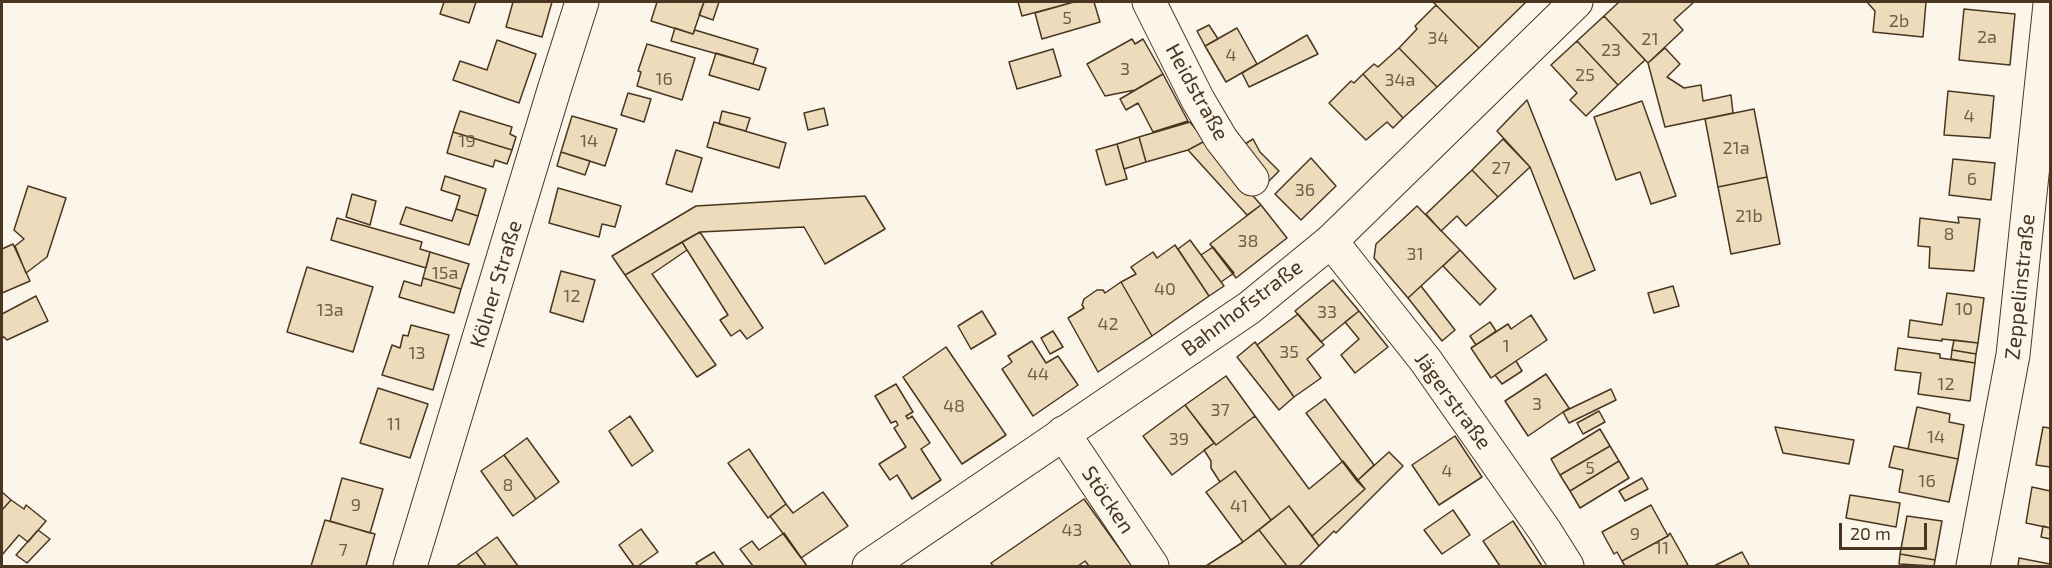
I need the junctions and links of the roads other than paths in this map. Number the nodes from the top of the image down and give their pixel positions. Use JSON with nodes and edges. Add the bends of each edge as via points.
{"nodes":[{"id":1,"x":582,"y":2,"type":"edge"},
{"id":2,"x":1149,"y":2,"type":"edge"},
{"id":3,"x":1576,"y":2,"type":"edge"},
{"id":4,"x":2050,"y":4,"type":"edge"},
{"id":5,"x":1252,"y":179,"type":"dead end"},
{"id":6,"x":1331,"y":241,"type":"junction"},
{"id":7,"x":1063,"y":434,"type":"junction"},
{"id":8,"x":411,"y":567,"type":"edge"},
{"id":9,"x":869,"y":567,"type":"edge"},
{"id":10,"x":1152,"y":567,"type":"edge"},
{"id":11,"x":1567,"y":567,"type":"edge"},
{"id":12,"x":1973,"y":567,"type":"edge"}],
"edges":[{"from":1,"to":8,"type":"street","name":"Kölner Straße"},
{"from":2,"to":5,"type":"street","name":"Heidstraße","via":[[1198,100],[1221,139]]},
{"from":3,"to":6,"type":"street","name":"Bahnhofstraße"},
{"from":4,"to":12,"type":"street","name":"Zeppelinstraße","via":[[2013,355]]},
{"from":6,"to":7,"type":"street","name":"Bahnhofstraße","via":[[1249,308]]},
{"from":6,"to":11,"type":"street","name":"Jägerstraße","via":[[1426,361]]},
{"from":7,"to":9,"type":"street","name":"Bahnhofstraße"},
{"from":7,"to":10,"type":"street","name":"Stöcken"}]}
